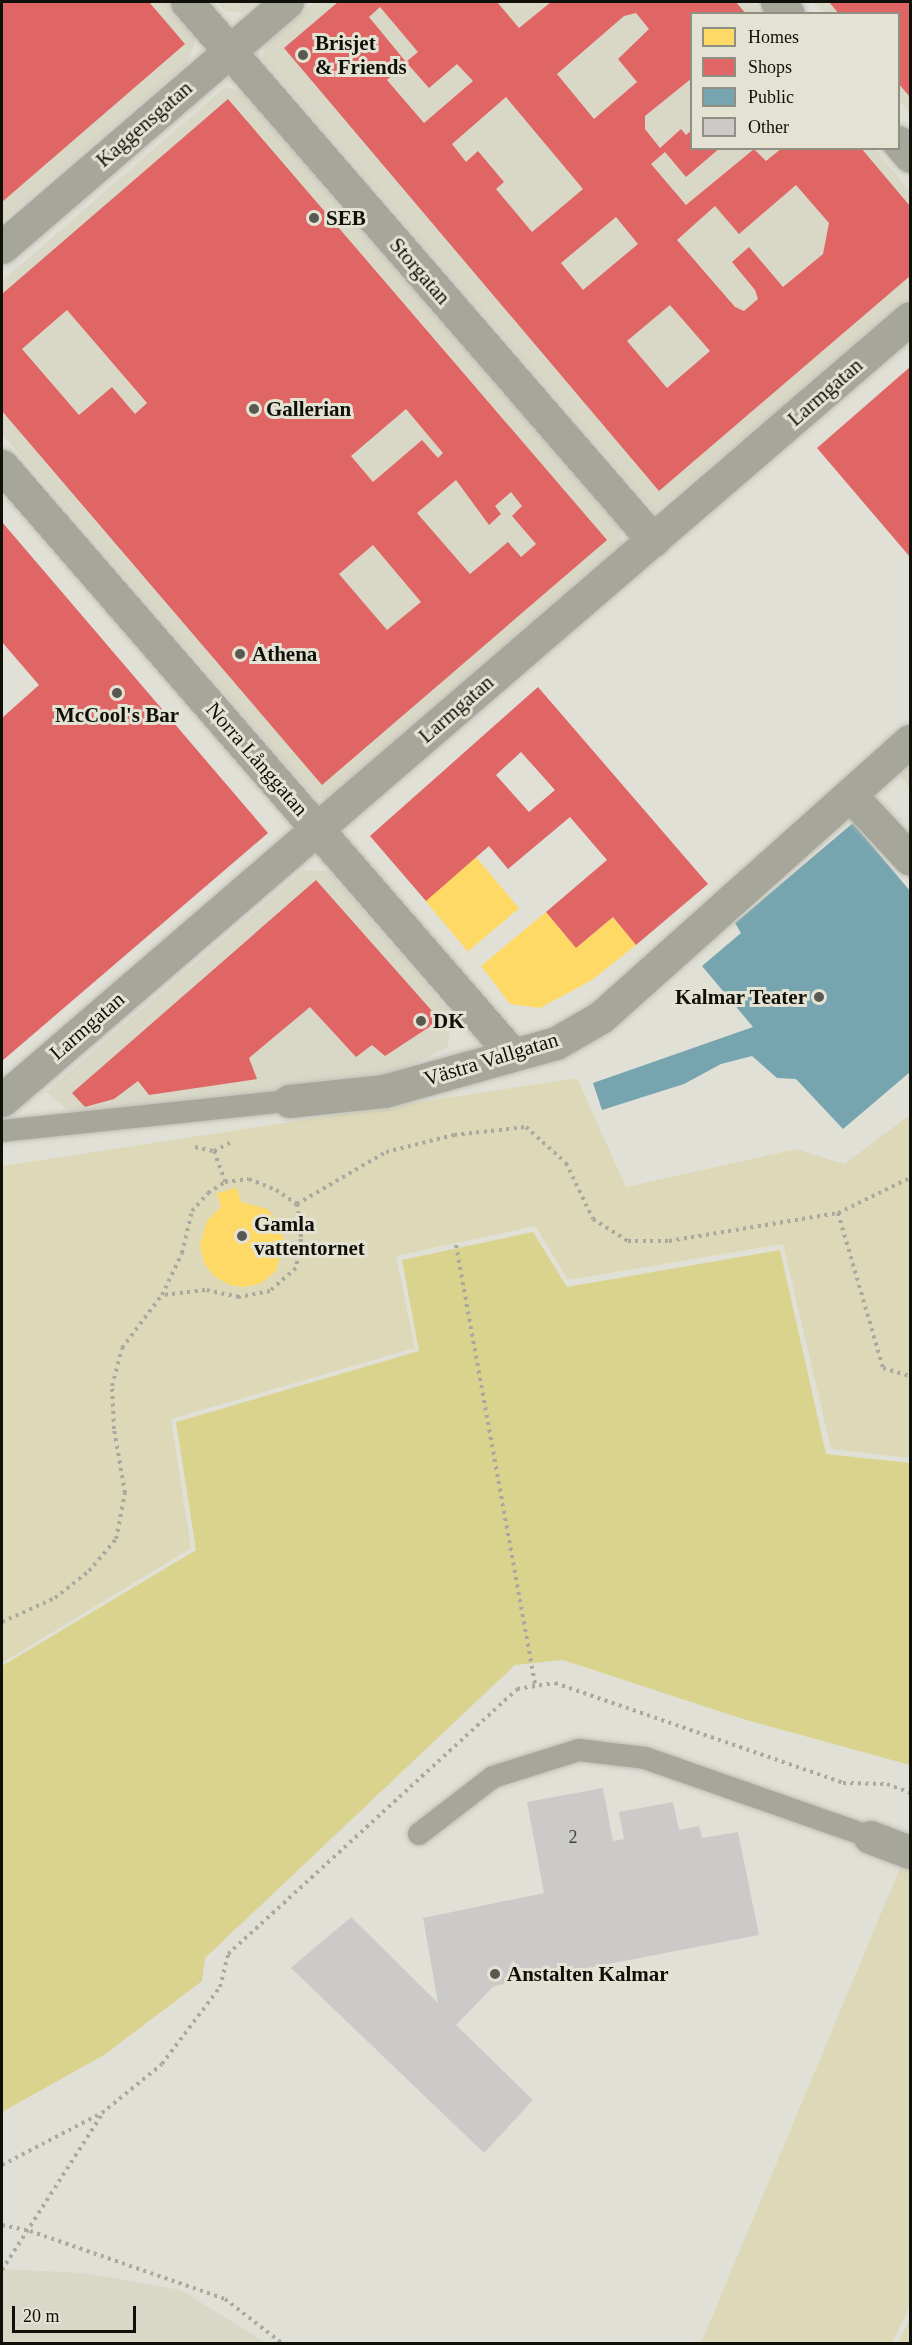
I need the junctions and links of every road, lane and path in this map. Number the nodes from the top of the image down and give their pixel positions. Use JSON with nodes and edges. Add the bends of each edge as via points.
{"nodes":[{"id":1,"x":187,"y":2,"type":"edge"},
{"id":2,"x":287,"y":2,"type":"edge"},
{"id":3,"x":230,"y":51,"type":"junction"},
{"id":4,"x":900,"y":144,"type":"edge"},
{"id":5,"x":910,"y":156,"type":"edge"},
{"id":6,"x":2,"y":247,"type":"edge"},
{"id":7,"x":910,"y":318,"type":"edge"},
{"id":8,"x":2,"y":466,"type":"edge"},
{"id":9,"x":653,"y":540,"type":"junction"},
{"id":10,"x":910,"y":741,"type":"edge"},
{"id":11,"x":851,"y":796,"type":"junction"},
{"id":12,"x":317,"y":828,"type":"junction"},
{"id":13,"x":910,"y":859,"type":"edge"},
{"id":14,"x":512,"y":1054,"type":"junction"},
{"id":15,"x":2,"y":1100,"type":"edge"},
{"id":16,"x":290,"y":1101,"type":"joint"},
{"id":17,"x":2,"y":1131,"type":"edge"},
{"id":18,"x":214,"y":1151,"type":"dead end"},
{"id":19,"x":910,"y":1178,"type":"edge"},
{"id":20,"x":225,"y":1182,"type":"junction"},
{"id":21,"x":297,"y":1204,"type":"junction"},
{"id":22,"x":838,"y":1213,"type":"junction"},
{"id":23,"x":456,"y":1245,"type":"dead end"},
{"id":24,"x":162,"y":1295,"type":"junction"},
{"id":25,"x":910,"y":1376,"type":"edge"},
{"id":26,"x":2,"y":1622,"type":"edge"},
{"id":27,"x":535,"y":1683,"type":"junction"},
{"id":28,"x":910,"y":1793,"type":"edge"},
{"id":29,"x":419,"y":1834,"type":"dead end"},
{"id":30,"x":870,"y":1837,"type":"joint"},
{"id":31,"x":910,"y":1852,"type":"edge"},
{"id":32,"x":102,"y":2113,"type":"junction"},
{"id":33,"x":2,"y":2165,"type":"edge"},
{"id":34,"x":2,"y":2225,"type":"edge"},
{"id":35,"x":30,"y":2231,"type":"junction"},
{"id":36,"x":2,"y":2270,"type":"edge"},
{"id":37,"x":284,"y":2343,"type":"edge"}],
"edges":[{"from":1,"to":3,"type":"street","name":"Storgatan"},
{"from":2,"to":3,"type":"street","name":"Kaggensgatan"},
{"from":3,"to":6,"type":"street","name":"Kaggensgatan"},
{"from":3,"to":9,"type":"street","name":"Storgatan"},
{"from":4,"to":5,"type":"street"},
{"from":7,"to":9,"type":"street","name":"Larmgatan"},
{"from":8,"to":12,"type":"street","name":"Norra Långgatan"},
{"from":9,"to":12,"type":"street","name":"Larmgatan"},
{"from":10,"to":11,"type":"street","name":"Västra Vallgatan"},
{"from":11,"to":13,"type":"street"},
{"from":11,"to":14,"type":"street","name":"Västra Vallgatan","via":[[601,1017],[555,1043]]},
{"from":12,"to":14,"type":"street","name":"Norra Långgatan"},
{"from":12,"to":15,"type":"street","name":"Larmgatan"},
{"from":14,"to":16,"type":"street","name":"Västra Vallgatan","via":[[384,1091]]},
{"from":16,"to":17,"type":"lane","name":"Västra Vallgatan"},
{"from":18,"to":20,"type":"path"},
{"from":19,"to":22,"type":"path"},
{"from":20,"to":21,"type":"path","via":[[249,1179]]},
{"from":20,"to":24,"type":"path","via":[[192,1211],[182,1253]]},
{"from":21,"to":22,"type":"path","via":[[386,1152],[454,1135],[526,1127],[566,1163],[593,1219],[628,1241],[669,1241]]},
{"from":21,"to":24,"type":"path","via":[[301,1239],[296,1268],[270,1291],[239,1297],[205,1290]]},
{"from":22,"to":25,"type":"path","via":[[883,1368]]},
{"from":23,"to":27,"type":"path"},
{"from":24,"to":26,"type":"path","via":[[122,1348],[112,1386],[114,1429],[125,1493],[116,1539],[89,1571],[55,1598]]},
{"from":27,"to":28,"type":"path","via":[[555,1683],[843,1783],[887,1784]]},
{"from":27,"to":32,"type":"path","via":[[517,1689],[228,1954],[220,1988],[162,2064]]},
{"from":29,"to":30,"type":"lane","via":[[493,1777],[579,1750],[645,1758]]},
{"from":30,"to":31,"type":"street"},
{"from":32,"to":33,"type":"path"},
{"from":32,"to":35,"type":"path"},
{"from":34,"to":35,"type":"path"},
{"from":35,"to":36,"type":"path"},
{"from":35,"to":37,"type":"path","via":[[225,2300]]}]}
